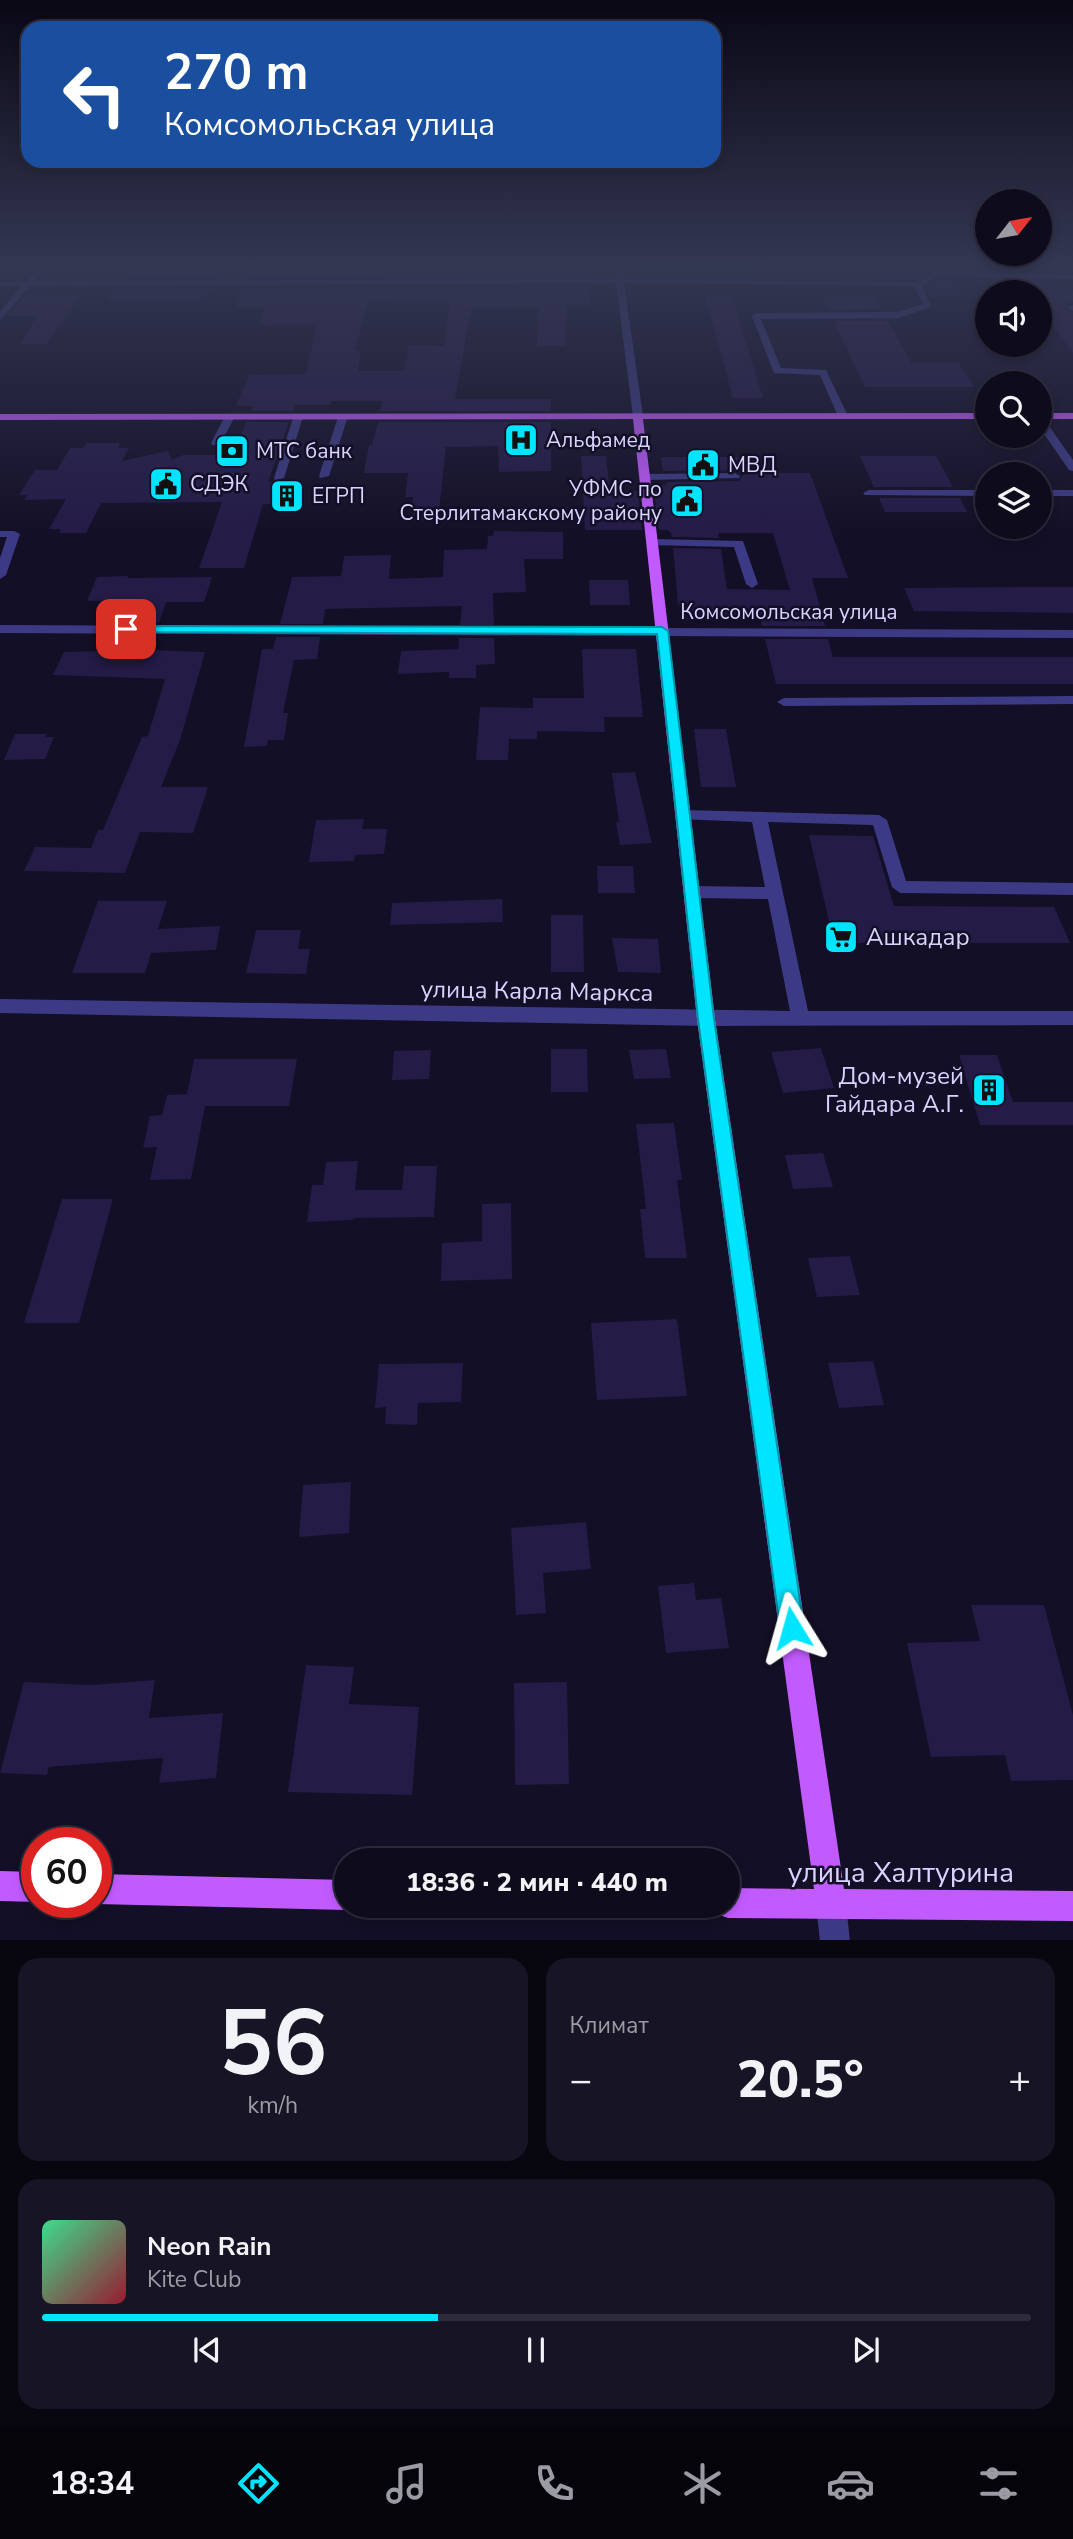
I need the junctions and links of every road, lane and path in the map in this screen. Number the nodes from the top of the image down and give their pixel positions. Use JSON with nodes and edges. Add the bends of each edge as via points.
{"nodes":[{"id":1,"x":631,"y":357,"type":"edge"},
{"id":2,"x":771,"y":357,"type":"edge"},
{"id":3,"x":230,"y":416,"type":"junction"},
{"id":4,"x":343,"y":416,"type":"junction"},
{"id":5,"x":638,"y":416,"type":"junction"},
{"id":6,"x":843,"y":416,"type":"junction"},
{"id":7,"x":975,"y":416,"type":"edge"},
{"id":8,"x":1073,"y":416,"type":"edge"},
{"id":9,"x":0,"y":417,"type":"edge"},
{"id":10,"x":298,"y":417,"type":"junction"},
{"id":11,"x":1052,"y":417,"type":"edge"},
{"id":12,"x":1052,"y":436,"type":"edge"},
{"id":13,"x":216,"y":443,"type":"dead end"},
{"id":14,"x":1073,"y":468,"type":"edge"},
{"id":15,"x":324,"y":476,"type":"dead end"},
{"id":16,"x":735,"y":476,"type":"dead end"},
{"id":17,"x":646,"y":477,"type":"junction"},
{"id":18,"x":279,"y":478,"type":"dead end"},
{"id":19,"x":870,"y":493,"type":"dead end"},
{"id":20,"x":975,"y":493,"type":"edge"},
{"id":21,"x":1052,"y":493,"type":"edge"},
{"id":22,"x":1073,"y":493,"type":"edge"},
{"id":23,"x":0,"y":534,"type":"edge"},
{"id":24,"x":654,"y":543,"type":"junction"},
{"id":25,"x":0,"y":575,"type":"edge"},
{"id":26,"x":752,"y":584,"type":"dead end"},
{"id":27,"x":0,"y":629,"type":"edge"},
{"id":28,"x":662,"y":631,"type":"junction"},
{"id":29,"x":1073,"y":634,"type":"edge"},
{"id":30,"x":1073,"y":700,"type":"edge"},
{"id":31,"x":785,"y":702,"type":"dead end"},
{"id":32,"x":684,"y":816,"type":"junction"},
{"id":33,"x":759,"y":817,"type":"junction"},
{"id":34,"x":1073,"y":888,"type":"edge"},
{"id":35,"x":691,"y":892,"type":"junction"},
{"id":36,"x":775,"y":892,"type":"junction"},
{"id":37,"x":0,"y":1006,"type":"edge"},
{"id":38,"x":1073,"y":1018,"type":"edge"},
{"id":39,"x":706,"y":1019,"type":"junction"},
{"id":40,"x":801,"y":1019,"type":"junction"},
{"id":41,"x":0,"y":1886,"type":"edge"},
{"id":42,"x":21,"y":1887,"type":"edge"},
{"id":43,"x":112,"y":1889,"type":"edge"},
{"id":44,"x":334,"y":1895,"type":"edge"},
{"id":45,"x":740,"y":1903,"type":"edge"},
{"id":46,"x":831,"y":1905,"type":"junction"},
{"id":47,"x":1073,"y":1906,"type":"edge"},
{"id":48,"x":835,"y":1940,"type":"edge"}],
"edges":[{"from":1,"to":5,"type":"street"},
{"from":2,"to":6,"type":"street","via":[[777,371],[823,372]]},
{"from":3,"to":9,"type":"main road"},
{"from":3,"to":10,"type":"main road"},
{"from":3,"to":13,"type":"street"},
{"from":4,"to":5,"type":"main road"},
{"from":4,"to":10,"type":"main road"},
{"from":4,"to":15,"type":"street"},
{"from":5,"to":6,"type":"main road"},
{"from":5,"to":17,"type":"main road"},
{"from":6,"to":7,"type":"main road"},
{"from":8,"to":11,"type":"main road"},
{"from":10,"to":18,"type":"street"},
{"from":12,"to":14,"type":"street"},
{"from":16,"to":17,"type":"street"},
{"from":17,"to":24,"type":"main road"},
{"from":19,"to":20,"type":"street"},
{"from":21,"to":22,"type":"street"},
{"from":23,"to":25,"type":"street","via":[[14,534]]},
{"from":24,"to":26,"type":"street","via":[[739,543]]},
{"from":24,"to":28,"type":"main road"},
{"from":27,"to":28,"type":"street","name":"Комсомольская улица"},
{"from":28,"to":29,"type":"street","name":"Комсомольская улица"},
{"from":28,"to":32,"type":"main road"},
{"from":30,"to":31,"type":"street"},
{"from":32,"to":33,"type":"street"},
{"from":32,"to":35,"type":"main road"},
{"from":33,"to":34,"type":"street","via":[[878,820],[900,887]]},
{"from":33,"to":36,"type":"street"},
{"from":35,"to":36,"type":"street"},
{"from":35,"to":39,"type":"main road"},
{"from":36,"to":40,"type":"street"},
{"from":37,"to":39,"type":"street","name":"улица Карла Маркса"},
{"from":38,"to":40,"type":"street","name":"улица Карла Маркса"},
{"from":39,"to":40,"type":"street","name":"улица Карла Маркса"},
{"from":39,"to":46,"type":"main road"},
{"from":41,"to":42,"type":"main road"},
{"from":43,"to":44,"type":"main road"},
{"from":45,"to":46,"type":"main road","name":"улица Халтурина"},
{"from":46,"to":47,"type":"main road","name":"улица Халтурина"},
{"from":46,"to":48,"type":"street"}]}
